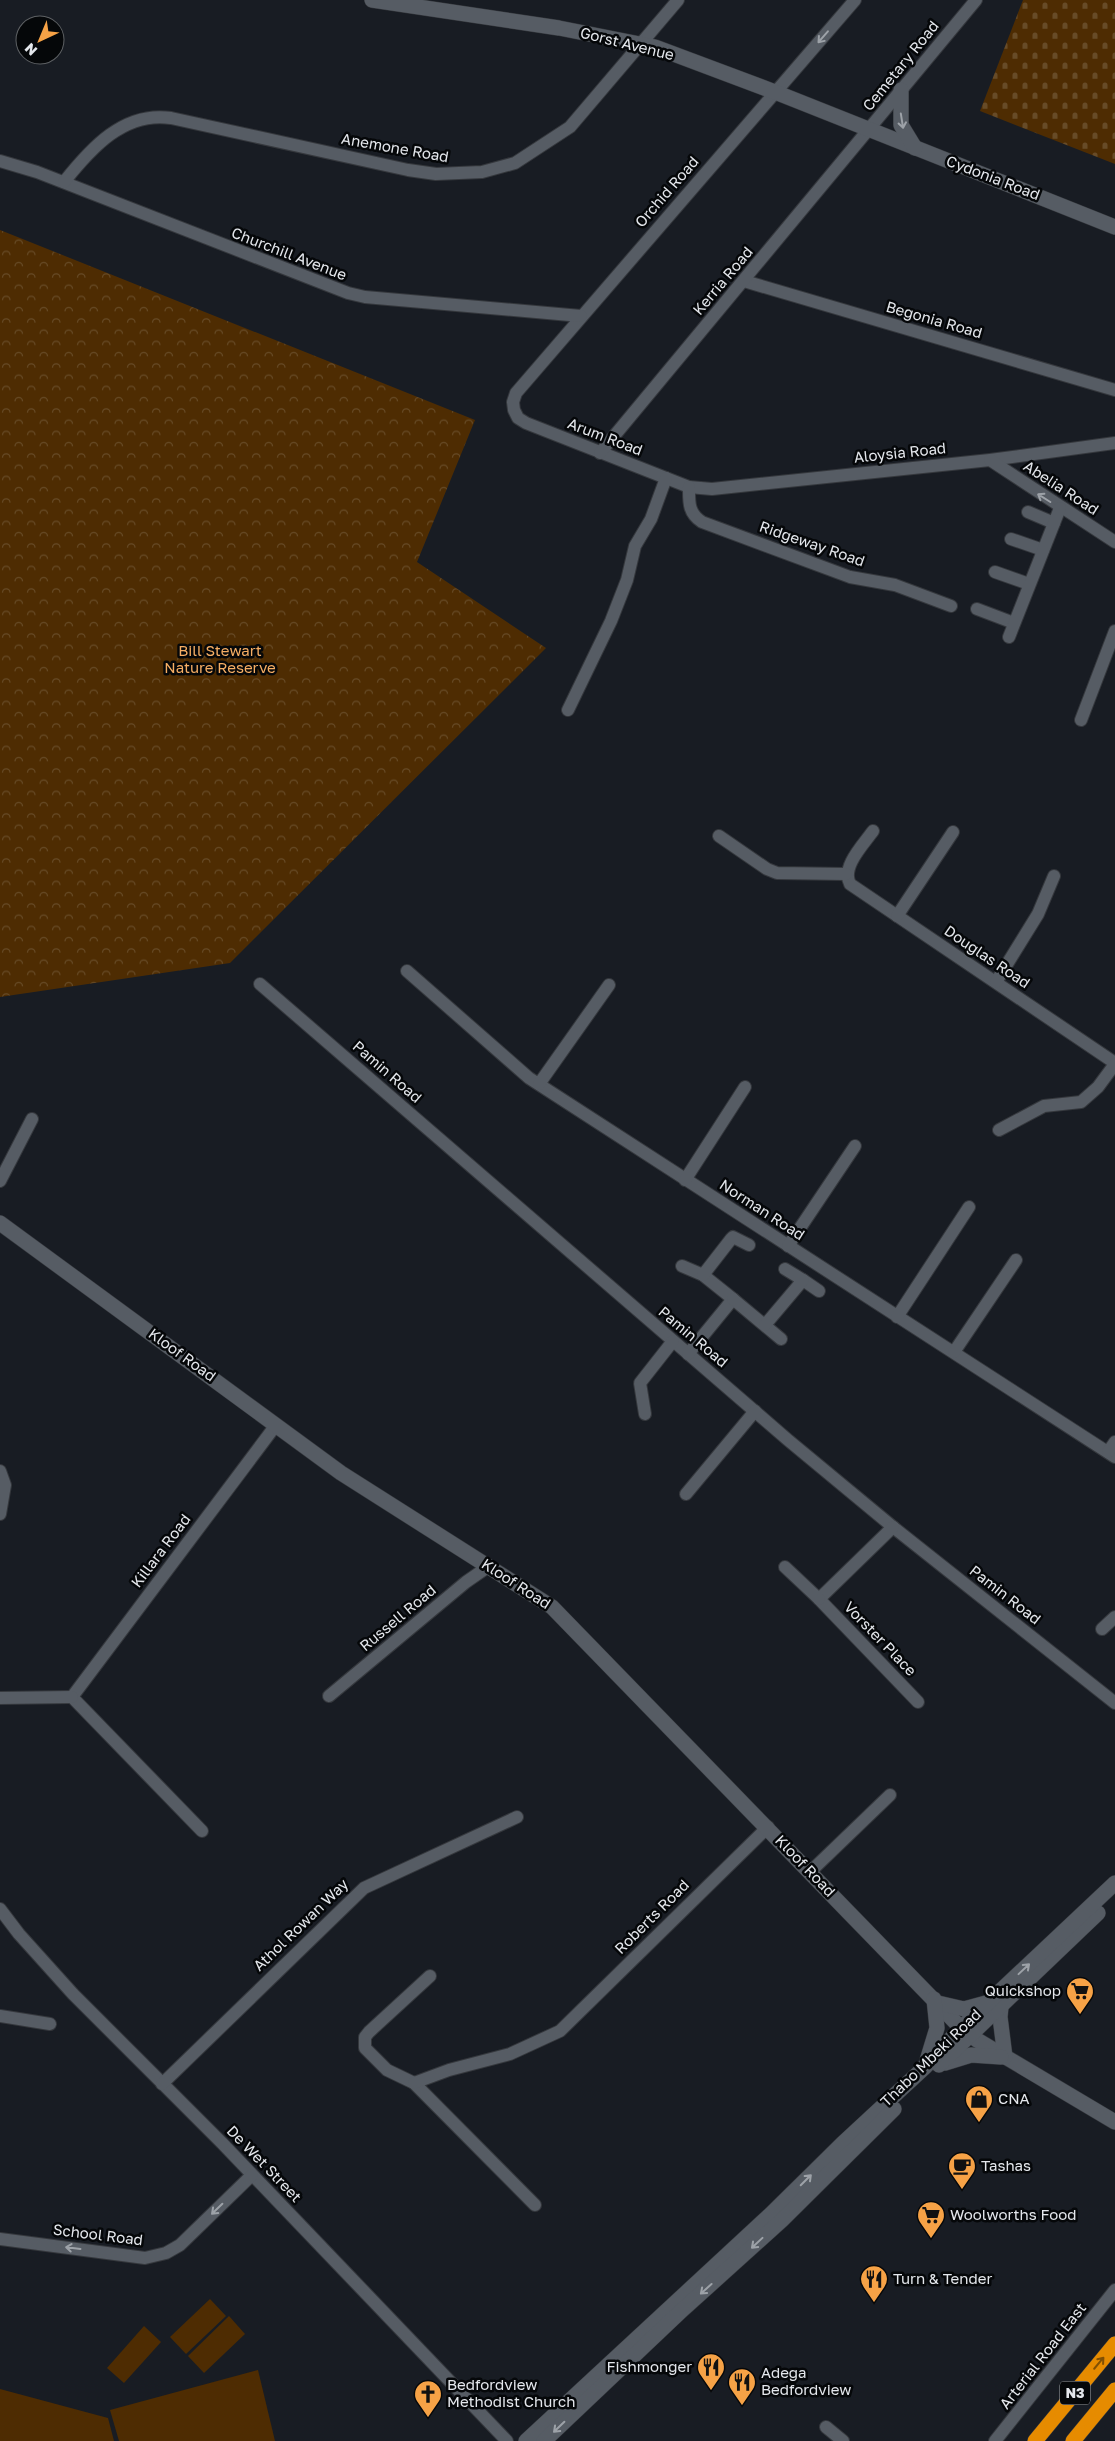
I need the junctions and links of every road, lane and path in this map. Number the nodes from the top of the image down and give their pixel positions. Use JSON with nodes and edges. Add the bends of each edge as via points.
{"nodes":[{"id":1,"x":372,"y":0,"type":"edge"},
{"id":2,"x":678,"y":0,"type":"edge"},
{"id":3,"x":855,"y":0,"type":"edge"},
{"id":4,"x":976,"y":0,"type":"edge"},
{"id":5,"x":640,"y":44,"type":"junction"},
{"id":6,"x":901,"y":90,"type":"junction"},
{"id":7,"x":775,"y":92,"type":"junction"},
{"id":8,"x":870,"y":130,"type":"junction"},
{"id":9,"x":915,"y":148,"type":"junction"},
{"id":10,"x":0,"y":161,"type":"edge"},
{"id":11,"x":64,"y":182,"type":"junction"},
{"id":12,"x":1115,"y":227,"type":"edge"},
{"id":13,"x":744,"y":281,"type":"junction"},
{"id":14,"x":581,"y":316,"type":"junction"},
{"id":15,"x":1115,"y":390,"type":"edge"},
{"id":16,"x":514,"y":410,"type":"joint"},
{"id":17,"x":1115,"y":443,"type":"edge"},
{"id":18,"x":600,"y":453,"type":"junction"},
{"id":19,"x":990,"y":460,"type":"junction"},
{"id":20,"x":666,"y":478,"type":"junction"},
{"id":21,"x":689,"y":487,"type":"junction"},
{"id":22,"x":1060,"y":508,"type":"junction"},
{"id":23,"x":1028,"y":512,"type":"dead end"},
{"id":24,"x":1054,"y":523,"type":"junction"},
{"id":25,"x":1011,"y":539,"type":"dead end"},
{"id":26,"x":1115,"y":542,"type":"edge"},
{"id":27,"x":1043,"y":550,"type":"junction"},
{"id":28,"x":995,"y":572,"type":"dead end"},
{"id":29,"x":1029,"y":584,"type":"junction"},
{"id":30,"x":951,"y":606,"type":"dead end"},
{"id":31,"x":977,"y":609,"type":"dead end"},
{"id":32,"x":1014,"y":624,"type":"junction"},
{"id":33,"x":1115,"y":631,"type":"edge"},
{"id":34,"x":1009,"y":637,"type":"dead end"},
{"id":35,"x":568,"y":710,"type":"dead end"},
{"id":36,"x":1081,"y":720,"type":"dead end"},
{"id":37,"x":873,"y":831,"type":"dead end"},
{"id":38,"x":953,"y":832,"type":"dead end"},
{"id":39,"x":718,"y":836,"type":"dead end"},
{"id":40,"x":846,"y":874,"type":"junction"},
{"id":41,"x":1054,"y":876,"type":"dead end"},
{"id":42,"x":897,"y":916,"type":"junction"},
{"id":43,"x":407,"y":972,"type":"dead end"},
{"id":44,"x":996,"y":982,"type":"junction"},
{"id":45,"x":260,"y":984,"type":"dead end"},
{"id":46,"x":609,"y":984,"type":"dead end"},
{"id":47,"x":1115,"y":1064,"type":"edge"},
{"id":48,"x":538,"y":1084,"type":"junction"},
{"id":49,"x":745,"y":1087,"type":"dead end"},
{"id":50,"x":32,"y":1119,"type":"dead end"},
{"id":51,"x":999,"y":1130,"type":"dead end"},
{"id":52,"x":855,"y":1146,"type":"dead end"},
{"id":53,"x":685,"y":1180,"type":"junction"},
{"id":54,"x":0,"y":1181,"type":"edge"},
{"id":55,"x":969,"y":1206,"type":"dead end"},
{"id":56,"x":0,"y":1223,"type":"edge"},
{"id":57,"x":749,"y":1245,"type":"dead end"},
{"id":58,"x":788,"y":1246,"type":"junction"},
{"id":59,"x":1016,"y":1260,"type":"dead end"},
{"id":60,"x":682,"y":1266,"type":"dead end"},
{"id":61,"x":786,"y":1269,"type":"dead end"},
{"id":62,"x":703,"y":1274,"type":"junction"},
{"id":63,"x":803,"y":1280,"type":"junction"},
{"id":64,"x":819,"y":1291,"type":"dead end"},
{"id":65,"x":733,"y":1299,"type":"junction"},
{"id":66,"x":897,"y":1317,"type":"junction"},
{"id":67,"x":765,"y":1325,"type":"junction"},
{"id":68,"x":781,"y":1338,"type":"dead end"},
{"id":69,"x":673,"y":1341,"type":"junction"},
{"id":70,"x":954,"y":1352,"type":"junction"},
{"id":71,"x":688,"y":1354,"type":"junction"},
{"id":72,"x":755,"y":1411,"type":"junction"},
{"id":73,"x":644,"y":1414,"type":"dead end"},
{"id":74,"x":276,"y":1425,"type":"junction"},
{"id":75,"x":1113,"y":1450,"type":"edge"},
{"id":76,"x":0,"y":1471,"type":"edge"},
{"id":77,"x":686,"y":1494,"type":"dead end"},
{"id":78,"x":0,"y":1514,"type":"edge"},
{"id":79,"x":893,"y":1527,"type":"junction"},
{"id":80,"x":488,"y":1566,"type":"junction"},
{"id":81,"x":785,"y":1567,"type":"dead end"},
{"id":82,"x":819,"y":1599,"type":"junction"},
{"id":83,"x":1115,"y":1617,"type":"edge"},
{"id":84,"x":1102,"y":1629,"type":"dead end"},
{"id":85,"x":329,"y":1696,"type":"dead end"},
{"id":86,"x":72,"y":1697,"type":"junction"},
{"id":87,"x":0,"y":1698,"type":"edge"},
{"id":88,"x":918,"y":1702,"type":"dead end"},
{"id":89,"x":1115,"y":1703,"type":"edge"},
{"id":90,"x":890,"y":1795,"type":"dead end"},
{"id":91,"x":517,"y":1817,"type":"dead end"},
{"id":92,"x":768,"y":1827,"type":"junction"},
{"id":93,"x":202,"y":1830,"type":"dead end"},
{"id":94,"x":811,"y":1871,"type":"junction"},
{"id":95,"x":1115,"y":1883,"type":"edge"},
{"id":96,"x":1109,"y":1897,"type":"edge"},
{"id":97,"x":0,"y":1909,"type":"edge"},
{"id":98,"x":430,"y":1976,"type":"dead end"},
{"id":99,"x":936,"y":2001,"type":"junction"},
{"id":100,"x":995,"y":2004,"type":"junction"},
{"id":101,"x":0,"y":2016,"type":"edge"},
{"id":102,"x":50,"y":2024,"type":"dead end"},
{"id":103,"x":966,"y":2032,"type":"junction"},
{"id":104,"x":1008,"y":2058,"type":"junction"},
{"id":105,"x":940,"y":2064,"type":"junction"},
{"id":106,"x":925,"y":2067,"type":"junction"},
{"id":107,"x":414,"y":2083,"type":"junction"},
{"id":108,"x":162,"y":2084,"type":"junction"},
{"id":109,"x":1115,"y":2122,"type":"edge"},
{"id":110,"x":252,"y":2175,"type":"junction"},
{"id":111,"x":535,"y":2205,"type":"dead end"},
{"id":112,"x":776,"y":2217,"type":"junction"},
{"id":113,"x":0,"y":2239,"type":"edge"},
{"id":114,"x":1115,"y":2290,"type":"edge"},
{"id":115,"x":677,"y":2308,"type":"junction"},
{"id":116,"x":1115,"y":2344,"type":"edge"},
{"id":117,"x":1115,"y":2390,"type":"edge"},
{"id":118,"x":826,"y":2427,"type":"dead end"},
{"id":119,"x":507,"y":2441,"type":"edge"},
{"id":120,"x":526,"y":2441,"type":"edge"},
{"id":121,"x":544,"y":2441,"type":"edge"},
{"id":122,"x":843,"y":2441,"type":"edge"},
{"id":123,"x":995,"y":2441,"type":"edge"},
{"id":124,"x":1035,"y":2441,"type":"edge"},
{"id":125,"x":1073,"y":2441,"type":"edge"}],
"edges":[{"from":1,"to":5,"type":"main road","name":"Gorst Avenue","via":[[559,28]]},
{"from":2,"to":5,"type":"street","name":"Anemone Road"},
{"from":3,"to":7,"type":"street","name":"Orchid Road","one_way":true},
{"from":4,"to":6,"type":"street","name":"Cemetary Road"},
{"from":5,"to":7,"type":"main road","name":"Gorst Avenue"},
{"from":5,"to":11,"type":"street","name":"Anemone Road","via":[[570,127],[515,163],[482,172],[436,174],[171,118],[146,117],[118,128]]},
{"from":6,"to":8,"type":"street","name":"Cemetary Road"},
{"from":6,"to":9,"type":"main road","one_way":true,"via":[[901,125]]},
{"from":7,"to":8,"type":"main road","name":"Gorst Avenue"},
{"from":7,"to":14,"type":"street","name":"Orchid Road"},
{"from":8,"to":9,"type":"main road","name":"Cydonia Road"},
{"from":8,"to":13,"type":"street","name":"Kerria Road"},
{"from":9,"to":12,"type":"main road","name":"Cydonia Road"},
{"from":10,"to":11,"type":"street","name":"Churchill Avenue"},
{"from":11,"to":14,"type":"street","name":"Churchill Avenue","via":[[348,293]]},
{"from":13,"to":15,"type":"street","name":"Begonia Road"},
{"from":13,"to":18,"type":"street","name":"Kerria Road"},
{"from":14,"to":16,"type":"street","name":"Orchid Road","via":[[516,393]]},
{"from":16,"to":18,"type":"street","name":"Arum Road","via":[[526,423]]},
{"from":17,"to":19,"type":"street","name":"Aloysia Road"},
{"from":18,"to":20,"type":"street","name":"Arum Road"},
{"from":19,"to":21,"type":"street","name":"Aloysia Road","via":[[712,489]]},
{"from":22,"to":19,"type":"street","name":"Abelia Road","one_way":true},
{"from":20,"to":21,"type":"street","name":"Arum Road"},
{"from":20,"to":35,"type":"street","via":[[651,519],[634,546],[627,580],[612,621]]},
{"from":21,"to":30,"type":"street","name":"Ridgeway Road","via":[[688,506],[702,522],[850,577],[895,585]]},
{"from":22,"to":24,"type":"street"},
{"from":22,"to":26,"type":"street","name":"Abelia Road"},
{"from":23,"to":24,"type":"street"},
{"from":24,"to":27,"type":"street"},
{"from":25,"to":27,"type":"street"},
{"from":27,"to":29,"type":"street"},
{"from":28,"to":29,"type":"street"},
{"from":29,"to":32,"type":"street"},
{"from":31,"to":32,"type":"street"},
{"from":32,"to":34,"type":"street"},
{"from":33,"to":36,"type":"street"},
{"from":37,"to":40,"type":"street"},
{"from":38,"to":42,"type":"street"},
{"from":39,"to":40,"type":"street","via":[[777,873]]},
{"from":40,"to":42,"type":"street","name":"Douglas Road","via":[[850,884]]},
{"from":41,"to":44,"type":"street","via":[[1030,927]]},
{"from":42,"to":44,"type":"street","name":"Douglas Road"},
{"from":43,"to":48,"type":"street","name":"Norman Road"},
{"from":44,"to":47,"type":"street","name":"Douglas Road"},
{"from":45,"to":69,"type":"street","name":"Pamin Road"},
{"from":46,"to":48,"type":"street"},
{"from":47,"to":51,"type":"street","via":[[1082,1102],[1044,1106]]},
{"from":48,"to":53,"type":"street","name":"Norman Road"},
{"from":49,"to":53,"type":"street"},
{"from":50,"to":54,"type":"street"},
{"from":52,"to":58,"type":"street"},
{"from":53,"to":58,"type":"street","name":"Norman Road"},
{"from":55,"to":66,"type":"street"},
{"from":56,"to":74,"type":"main road","name":"Kloof Road"},
{"from":57,"to":62,"type":"street","via":[[733,1237]]},
{"from":58,"to":66,"type":"street","name":"Norman Road"},
{"from":59,"to":70,"type":"street"},
{"from":60,"to":62,"type":"street"},
{"from":61,"to":63,"type":"street"},
{"from":62,"to":65,"type":"street"},
{"from":63,"to":64,"type":"street"},
{"from":63,"to":67,"type":"street"},
{"from":65,"to":67,"type":"street"},
{"from":65,"to":71,"type":"street"},
{"from":66,"to":70,"type":"street","name":"Norman Road"},
{"from":67,"to":68,"type":"street"},
{"from":69,"to":71,"type":"street","name":"Pamin Road"},
{"from":69,"to":73,"type":"street","via":[[640,1383]]},
{"from":70,"to":75,"type":"street","name":"Norman Road"},
{"from":71,"to":72,"type":"street","name":"Pamin Road"},
{"from":72,"to":77,"type":"street"},
{"from":72,"to":79,"type":"street","name":"Pamin Road"},
{"from":74,"to":80,"type":"main road","name":"Kloof Road","via":[[341,1472]]},
{"from":74,"to":86,"type":"street","name":"Killara Road"},
{"from":76,"to":78,"type":"street","via":[[5,1485]]},
{"from":79,"to":82,"type":"street"},
{"from":79,"to":89,"type":"street","name":"Pamin Road"},
{"from":80,"to":85,"type":"street","name":"Russell Road"},
{"from":80,"to":92,"type":"main road","name":"Kloof Road","via":[[539,1597],[573,1626]]},
{"from":81,"to":82,"type":"street","name":"Vorster Place"},
{"from":82,"to":88,"type":"street","name":"Vorster Place"},
{"from":83,"to":84,"type":"street"},
{"from":86,"to":87,"type":"street"},
{"from":86,"to":93,"type":"street"},
{"from":90,"to":94,"type":"street"},
{"from":91,"to":108,"type":"street","name":"Athol Rowan Way","via":[[364,1888]]},
{"from":92,"to":94,"type":"main road","name":"Kloof Road"},
{"from":92,"to":107,"type":"street","name":"Roberts Road","via":[[560,2031],[510,2054]]},
{"from":94,"to":99,"type":"main road","name":"Kloof Road"},
{"from":95,"to":96,"type":"main road","name":"Thabo Mbeki Road"},
{"from":96,"to":100,"type":"main road","name":"Thabo Mbeki Road"},
{"from":97,"to":108,"type":"street","name":"De Wet Street","via":[[18,1934]]},
{"from":98,"to":107,"type":"street","via":[[369,2032],[364,2042],[365,2048],[380,2065]]},
{"from":99,"to":100,"type":"main road","via":[[964,2009]]},
{"from":99,"to":103,"type":"main road","name":"Kloof Road"},
{"from":99,"to":106,"type":"main road","via":[[937,2028]]},
{"from":100,"to":103,"type":"main road","name":"Thabo Mbeki Road"},
{"from":100,"to":104,"type":"main road"},
{"from":101,"to":102,"type":"street"},
{"from":103,"to":104,"type":"main road","name":"Kloof Road"},
{"from":103,"to":105,"type":"main road","name":"Thabo Mbeki Road"},
{"from":103,"to":106,"type":"main road","name":"Thabo Mbeki Road"},
{"from":104,"to":105,"type":"main road","via":[[971,2055]]},
{"from":104,"to":109,"type":"main road","name":"Kloof Road"},
{"from":105,"to":112,"type":"main road","name":"Thabo Mbeki Road"},
{"from":112,"to":106,"type":"main road","name":"Thabo Mbeki Road","one_way":true,"via":[[850,2137]]},
{"from":107,"to":111,"type":"street"},
{"from":108,"to":110,"type":"street","name":"De Wet Street"},
{"from":110,"to":113,"type":"street","name":"School Road","one_way":true,"via":[[180,2244],[159,2256],[145,2258]]},
{"from":110,"to":119,"type":"street","name":"De Wet Street"},
{"from":112,"to":115,"type":"main road"},
{"from":114,"to":123,"type":"street","name":"Arterial Road East"},
{"from":115,"to":120,"type":"main road"},
{"from":115,"to":121,"type":"main road","one_way":true,"via":[[612,2377]]},
{"from":124,"to":116,"type":"highway","number":"N3","one_way":true},
{"from":117,"to":125,"type":"highway","number":"N3"},
{"from":118,"to":122,"type":"street"}]}
